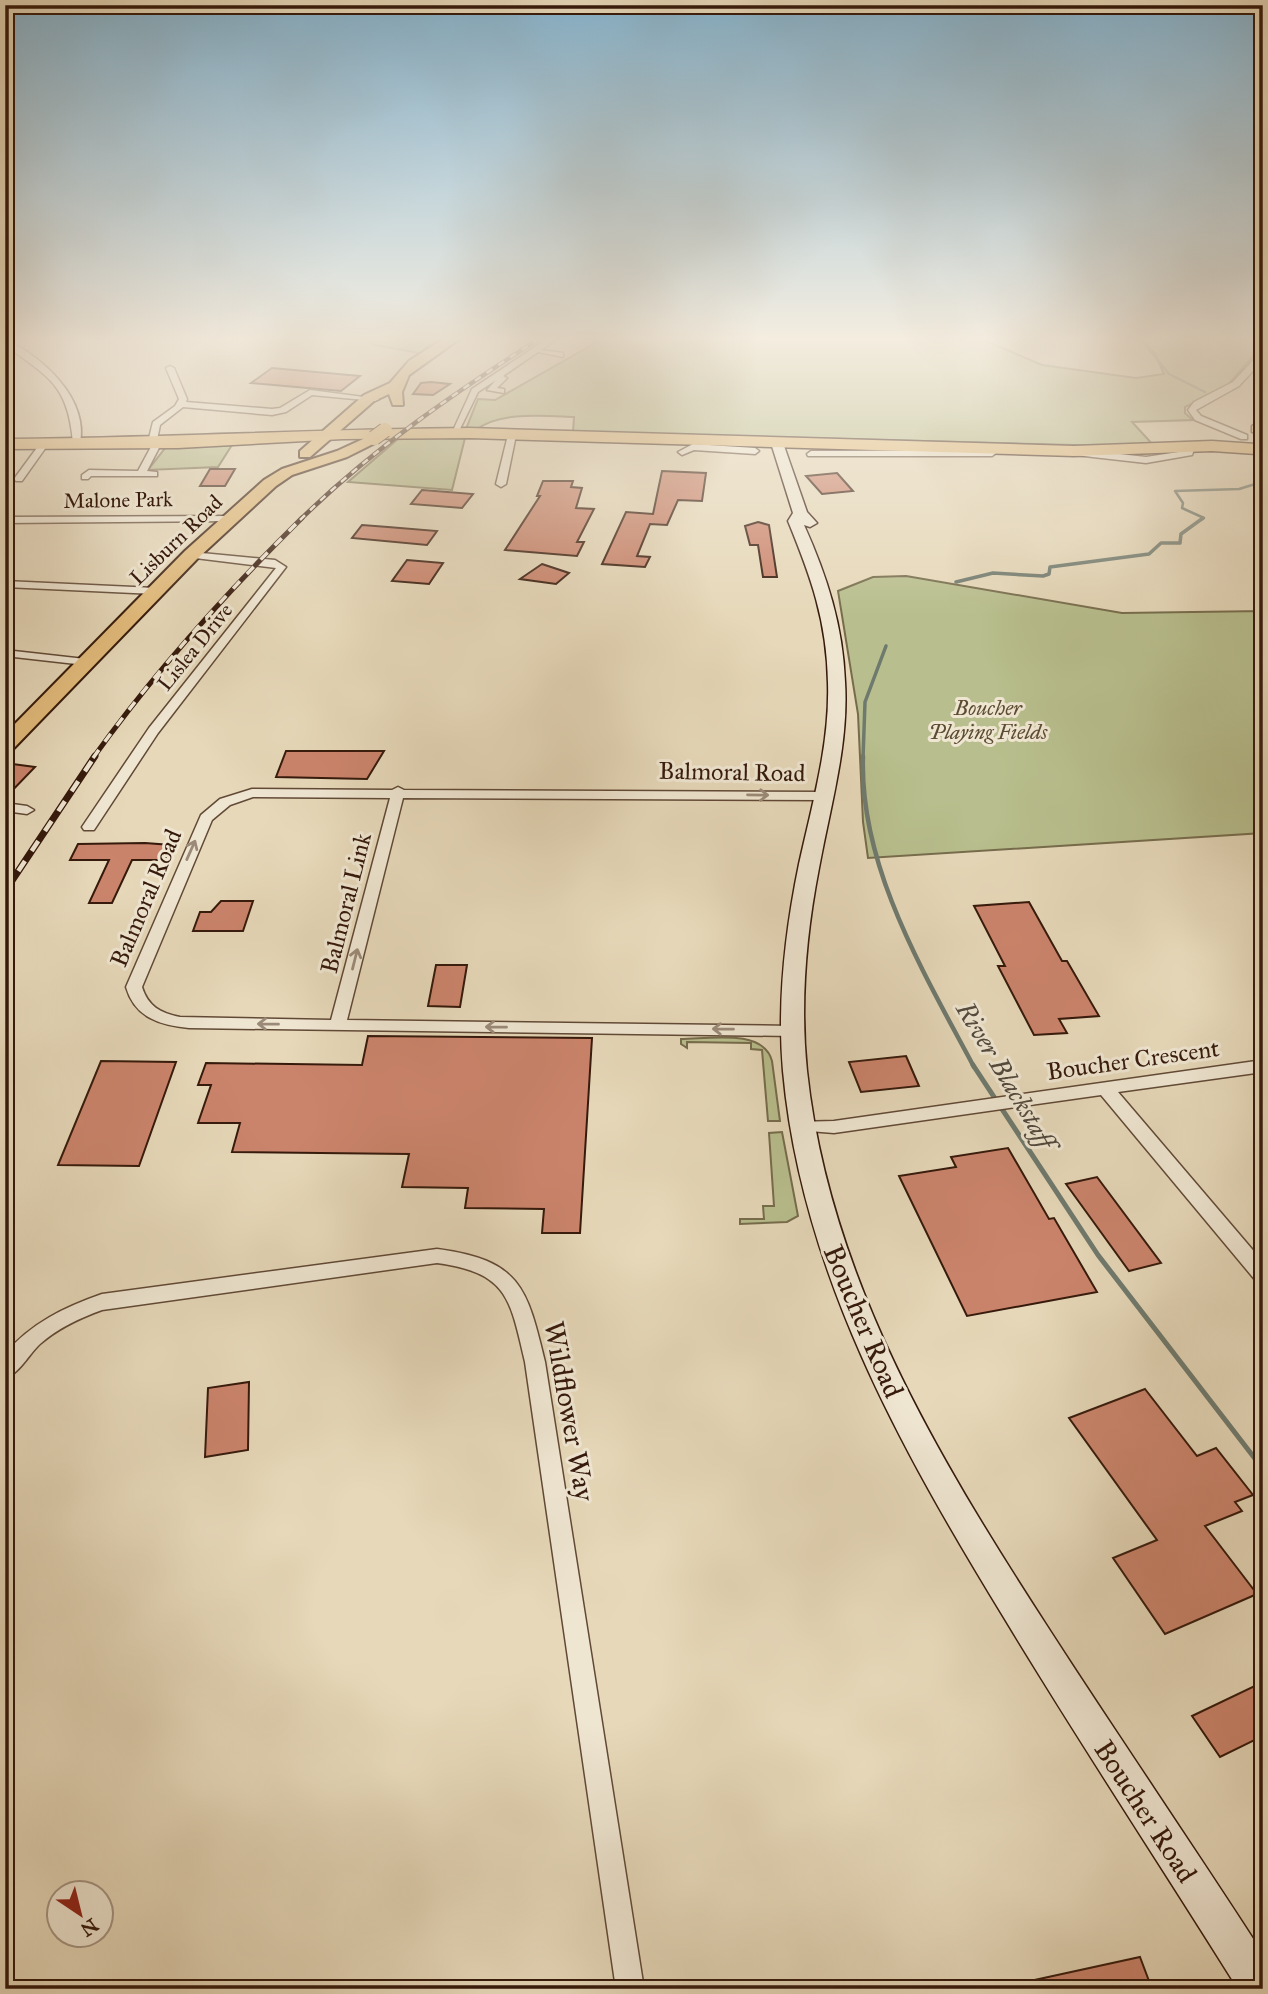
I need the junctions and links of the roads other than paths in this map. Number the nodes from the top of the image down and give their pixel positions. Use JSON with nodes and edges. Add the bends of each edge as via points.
{"nodes":[{"id":1,"x":77,"y":430,"type":"edge"},
{"id":2,"x":156,"y":430,"type":"edge"},
{"id":3,"x":329,"y":430,"type":"edge"},
{"id":4,"x":364,"y":430,"type":"edge"},
{"id":5,"x":380,"y":430,"type":"edge"},
{"id":6,"x":455,"y":430,"type":"edge"},
{"id":7,"x":1230,"y":430,"type":"edge"},
{"id":8,"x":454,"y":433,"type":"junction"},
{"id":9,"x":375,"y":434,"type":"junction"},
{"id":10,"x":512,"y":435,"type":"junction"},
{"id":11,"x":1257,"y":439,"type":"edge"},
{"id":12,"x":77,"y":442,"type":"junction"},
{"id":13,"x":155,"y":442,"type":"junction"},
{"id":14,"x":312,"y":442,"type":"junction"},
{"id":15,"x":45,"y":443,"type":"junction"},
{"id":16,"x":5,"y":444,"type":"edge"},
{"id":17,"x":713,"y":444,"type":"junction"},
{"id":18,"x":753,"y":447,"type":"junction"},
{"id":19,"x":897,"y":449,"type":"junction"},
{"id":20,"x":682,"y":452,"type":"dead end"},
{"id":21,"x":811,"y":454,"type":"dead end"},
{"id":22,"x":784,"y":455,"type":"junction"},
{"id":23,"x":293,"y":470,"type":"junction"},
{"id":24,"x":141,"y":474,"type":"junction"},
{"id":25,"x":153,"y":474,"type":"dead end"},
{"id":26,"x":85,"y":477,"type":"dead end"},
{"id":27,"x":19,"y":479,"type":"dead end"},
{"id":28,"x":501,"y":484,"type":"dead end"},
{"id":29,"x":256,"y":495,"type":"junction"},
{"id":30,"x":223,"y":518,"type":"junction"},
{"id":31,"x":5,"y":520,"type":"edge"},
{"id":32,"x":191,"y":555,"type":"junction"},
{"id":33,"x":5,"y":584,"type":"edge"},
{"id":34,"x":155,"y":591,"type":"junction"},
{"id":35,"x":5,"y":653,"type":"edge"},
{"id":36,"x":85,"y":662,"type":"junction"},
{"id":37,"x":6,"y":743,"type":"edge"},
{"id":38,"x":398,"y":792,"type":"junction"},
{"id":39,"x":822,"y":796,"type":"junction"},
{"id":40,"x":5,"y":807,"type":"edge"},
{"id":41,"x":27,"y":810,"type":"dead end"},
{"id":42,"x":89,"y":827,"type":"dead end"},
{"id":43,"x":338,"y":1025,"type":"junction"},
{"id":44,"x":792,"y":1031,"type":"junction"},
{"id":45,"x":1263,"y":1066,"type":"edge"},
{"id":46,"x":1106,"y":1088,"type":"junction"},
{"id":47,"x":802,"y":1126,"type":"junction"},
{"id":48,"x":1263,"y":1276,"type":"edge"},
{"id":49,"x":5,"y":1370,"type":"edge"},
{"id":50,"x":630,"y":1989,"type":"edge"},
{"id":51,"x":1262,"y":1989,"type":"edge"}],
"edges":[{"from":1,"to":12,"type":"street"},
{"from":2,"to":13,"type":"street"},
{"from":3,"to":14,"type":"main road"},
{"from":4,"to":9,"type":"main road"},
{"from":5,"to":9,"type":"main road"},
{"from":6,"to":8,"type":"street"},
{"from":7,"to":11,"type":"street"},
{"from":8,"to":9,"type":"highway"},
{"from":8,"to":10,"type":"highway"},
{"from":9,"to":14,"type":"highway"},
{"from":9,"to":23,"type":"main road","name":"Lisburn Road","via":[[342,454]]},
{"from":10,"to":17,"type":"highway"},
{"from":10,"to":28,"type":"street"},
{"from":11,"to":19,"type":"highway","via":[[1116,454]]},
{"from":12,"to":13,"type":"highway"},
{"from":12,"to":15,"type":"highway"},
{"from":13,"to":14,"type":"highway"},
{"from":13,"to":24,"type":"street"},
{"from":14,"to":23,"type":"main road"},
{"from":14,"to":29,"type":"main road","via":[[266,478],[254,490]]},
{"from":15,"to":16,"type":"highway"},
{"from":15,"to":27,"type":"street"},
{"from":17,"to":18,"type":"highway"},
{"from":17,"to":20,"type":"street"},
{"from":18,"to":22,"type":"highway"},
{"from":18,"to":22,"type":"street"},
{"from":19,"to":21,"type":"street"},
{"from":19,"to":22,"type":"highway","via":[[830,445]]},
{"from":22,"to":39,"type":"street","name":"Boucher Road","via":[[800,513],[795,521],[813,559],[835,660],[834,723]]},
{"from":23,"to":29,"type":"main road","name":"Lisburn Road"},
{"from":24,"to":25,"type":"street"},
{"from":24,"to":26,"type":"street","via":[[89,473]]},
{"from":29,"to":30,"type":"main road","name":"Lisburn Road"},
{"from":30,"to":31,"type":"street","name":"Malone Park"},
{"from":30,"to":32,"type":"main road","name":"Lisburn Road"},
{"from":32,"to":34,"type":"main road","name":"Lisburn Road"},
{"from":32,"to":42,"type":"street","name":"Lislea Drive","via":[[281,567],[153,731]]},
{"from":33,"to":34,"type":"street"},
{"from":34,"to":36,"type":"main road","name":"Lisburn Road"},
{"from":35,"to":36,"type":"street"},
{"from":36,"to":37,"type":"main road","name":"Lisburn Road"},
{"from":38,"to":39,"type":"street","name":"Balmoral Road","one_way":true},
{"from":43,"to":38,"type":"street","name":"Balmoral Link","one_way":true},
{"from":43,"to":38,"type":"street","name":"Balmoral Road","one_way":true,"via":[[170,1022],[144,1009],[134,987],[201,827],[214,810],[238,797],[269,791]]},
{"from":39,"to":44,"type":"street","name":"Boucher Road","via":[[794,955]]},
{"from":40,"to":41,"type":"street"},
{"from":44,"to":43,"type":"street","name":"Balmoral Road","one_way":true},
{"from":44,"to":47,"type":"street","name":"Boucher Road"},
{"from":45,"to":46,"type":"street","name":"Boucher Crescent"},
{"from":46,"to":47,"type":"street","name":"Boucher Crescent","via":[[834,1127]]},
{"from":46,"to":48,"type":"street"},
{"from":47,"to":51,"type":"street","name":"Boucher Road","via":[[825,1224],[855,1311],[919,1445],[1055,1671]]},
{"from":49,"to":50,"type":"street","name":"Wildflower Way","via":[[38,1334],[80,1309],[135,1296],[437,1256],[471,1259],[508,1280],[524,1313],[535,1362]]}]}
